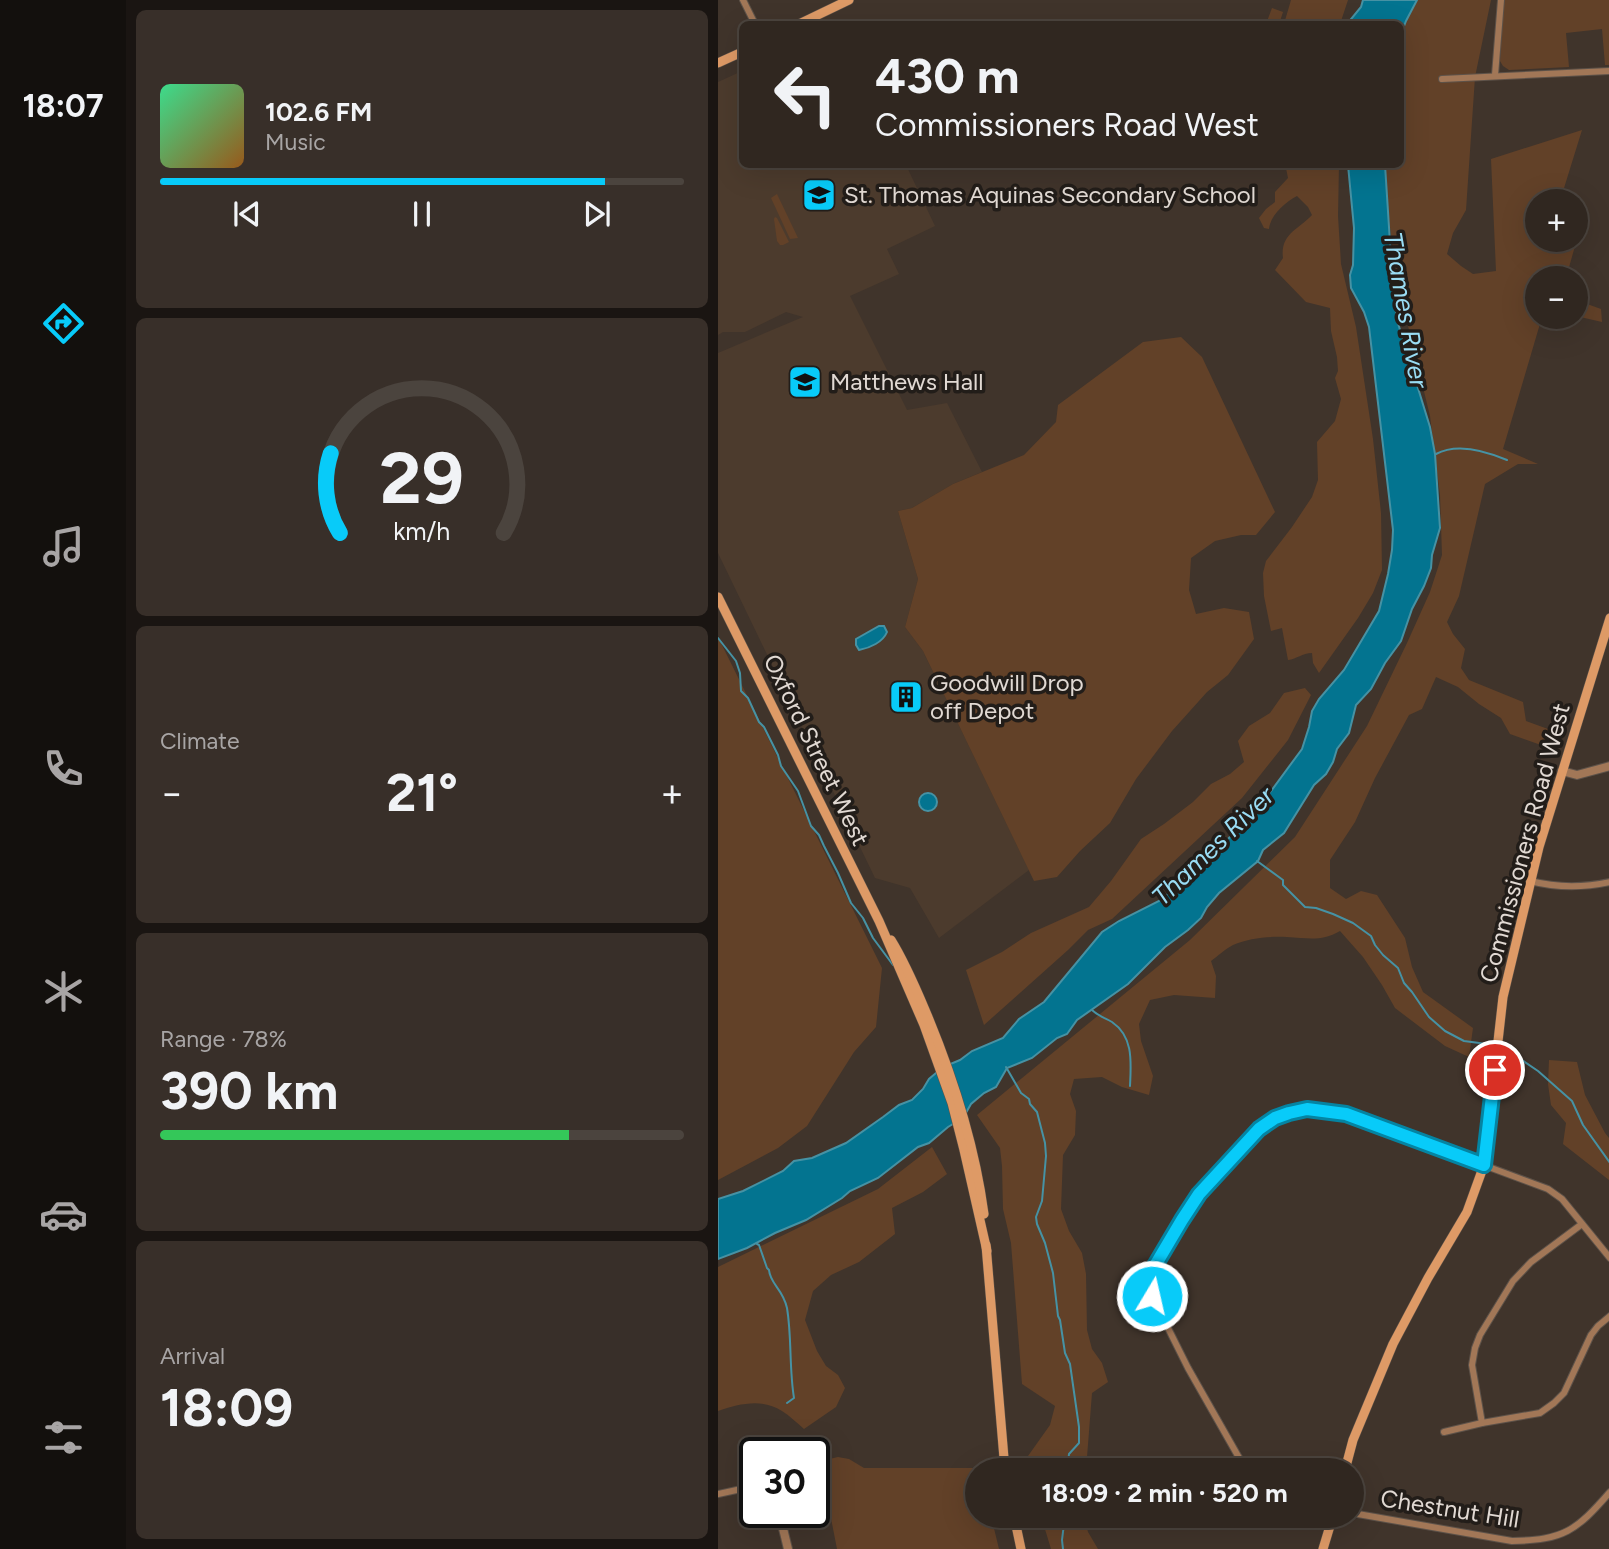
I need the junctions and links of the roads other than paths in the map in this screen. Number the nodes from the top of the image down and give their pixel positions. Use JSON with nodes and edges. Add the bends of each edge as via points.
{"nodes":[{"id":1,"x":743,"y":0,"type":"edge"},
{"id":2,"x":849,"y":0,"type":"edge"},
{"id":3,"x":1501,"y":0,"type":"edge"},
{"id":4,"x":754,"y":21,"type":"edge"},
{"id":5,"x":805,"y":21,"type":"edge"},
{"id":6,"x":739,"y":53,"type":"edge"},
{"id":7,"x":718,"y":63,"type":"edge"},
{"id":8,"x":1609,"y":71,"type":"edge"},
{"id":9,"x":1495,"y":75,"type":"junction"},
{"id":10,"x":1441,"y":79,"type":"dead end"},
{"id":11,"x":718,"y":597,"type":"edge"},
{"id":12,"x":1609,"y":618,"type":"edge"},
{"id":13,"x":1609,"y":766,"type":"edge"},
{"id":14,"x":1562,"y":771,"type":"junction"},
{"id":15,"x":1530,"y":881,"type":"junction"},
{"id":16,"x":1609,"y":882,"type":"edge"},
{"id":17,"x":1484,"y":1165,"type":"junction"},
{"id":18,"x":1582,"y":1224,"type":"junction"},
{"id":19,"x":1609,"y":1258,"type":"edge"},
{"id":20,"x":1609,"y":1317,"type":"edge"},
{"id":21,"x":1482,"y":1423,"type":"junction"},
{"id":22,"x":1444,"y":1432,"type":"dead end"},
{"id":23,"x":1004,"y":1458,"type":"edge"},
{"id":24,"x":1239,"y":1458,"type":"edge"},
{"id":25,"x":1348,"y":1458,"type":"edge"},
{"id":26,"x":739,"y":1489,"type":"edge"},
{"id":27,"x":1609,"y":1492,"type":"edge"},
{"id":28,"x":718,"y":1494,"type":"edge"},
{"id":29,"x":1364,"y":1515,"type":"edge"},
{"id":30,"x":783,"y":1528,"type":"edge"},
{"id":31,"x":1017,"y":1528,"type":"edge"},
{"id":32,"x":1329,"y":1528,"type":"edge"},
{"id":33,"x":788,"y":1549,"type":"edge"},
{"id":34,"x":1021,"y":1549,"type":"edge"},
{"id":35,"x":1323,"y":1549,"type":"edge"}],
"edges":[{"from":1,"to":4,"type":"street"},
{"from":2,"to":5,"type":"main road"},
{"from":3,"to":9,"type":"street"},
{"from":6,"to":7,"type":"main road"},
{"from":8,"to":9,"type":"street"},
{"from":9,"to":10,"type":"street"},
{"from":11,"to":23,"type":"main road","name":"Oxford Street West","via":[[895,951],[945,1082],[974,1180],[987,1251]]},
{"from":12,"to":14,"type":"main road","name":"Commissioners Road West"},
{"from":13,"to":14,"type":"street","via":[[1577,775]]},
{"from":14,"to":15,"type":"main road","name":"Commissioners Road West"},
{"from":15,"to":16,"type":"street","via":[[1572,888]]},
{"from":15,"to":17,"type":"main road","name":"Commissioners Road West","via":[[1503,998]]},
{"from":17,"to":18,"type":"street","via":[[1548,1189]]},
{"from":17,"to":24,"type":"street","via":[[1346,1114],[1307,1109],[1275,1118],[1259,1129],[1199,1194],[1153,1269],[1152,1296]]},
{"from":17,"to":25,"type":"main road","name":"Commissioners Road West","via":[[1467,1212],[1393,1344]]},
{"from":18,"to":19,"type":"street"},
{"from":18,"to":21,"type":"street","via":[[1513,1281],[1480,1335],[1472,1365]]},
{"from":20,"to":21,"type":"street","via":[[1591,1335],[1564,1393],[1554,1404],[1540,1413]]},
{"from":21,"to":22,"type":"street"},
{"from":26,"to":28,"type":"street"},
{"from":27,"to":29,"type":"street","name":"Chestnut Hill","via":[[1589,1516],[1565,1534],[1538,1541],[1512,1541]]},
{"from":30,"to":33,"type":"street"},
{"from":31,"to":34,"type":"main road"},
{"from":32,"to":35,"type":"main road"}]}
